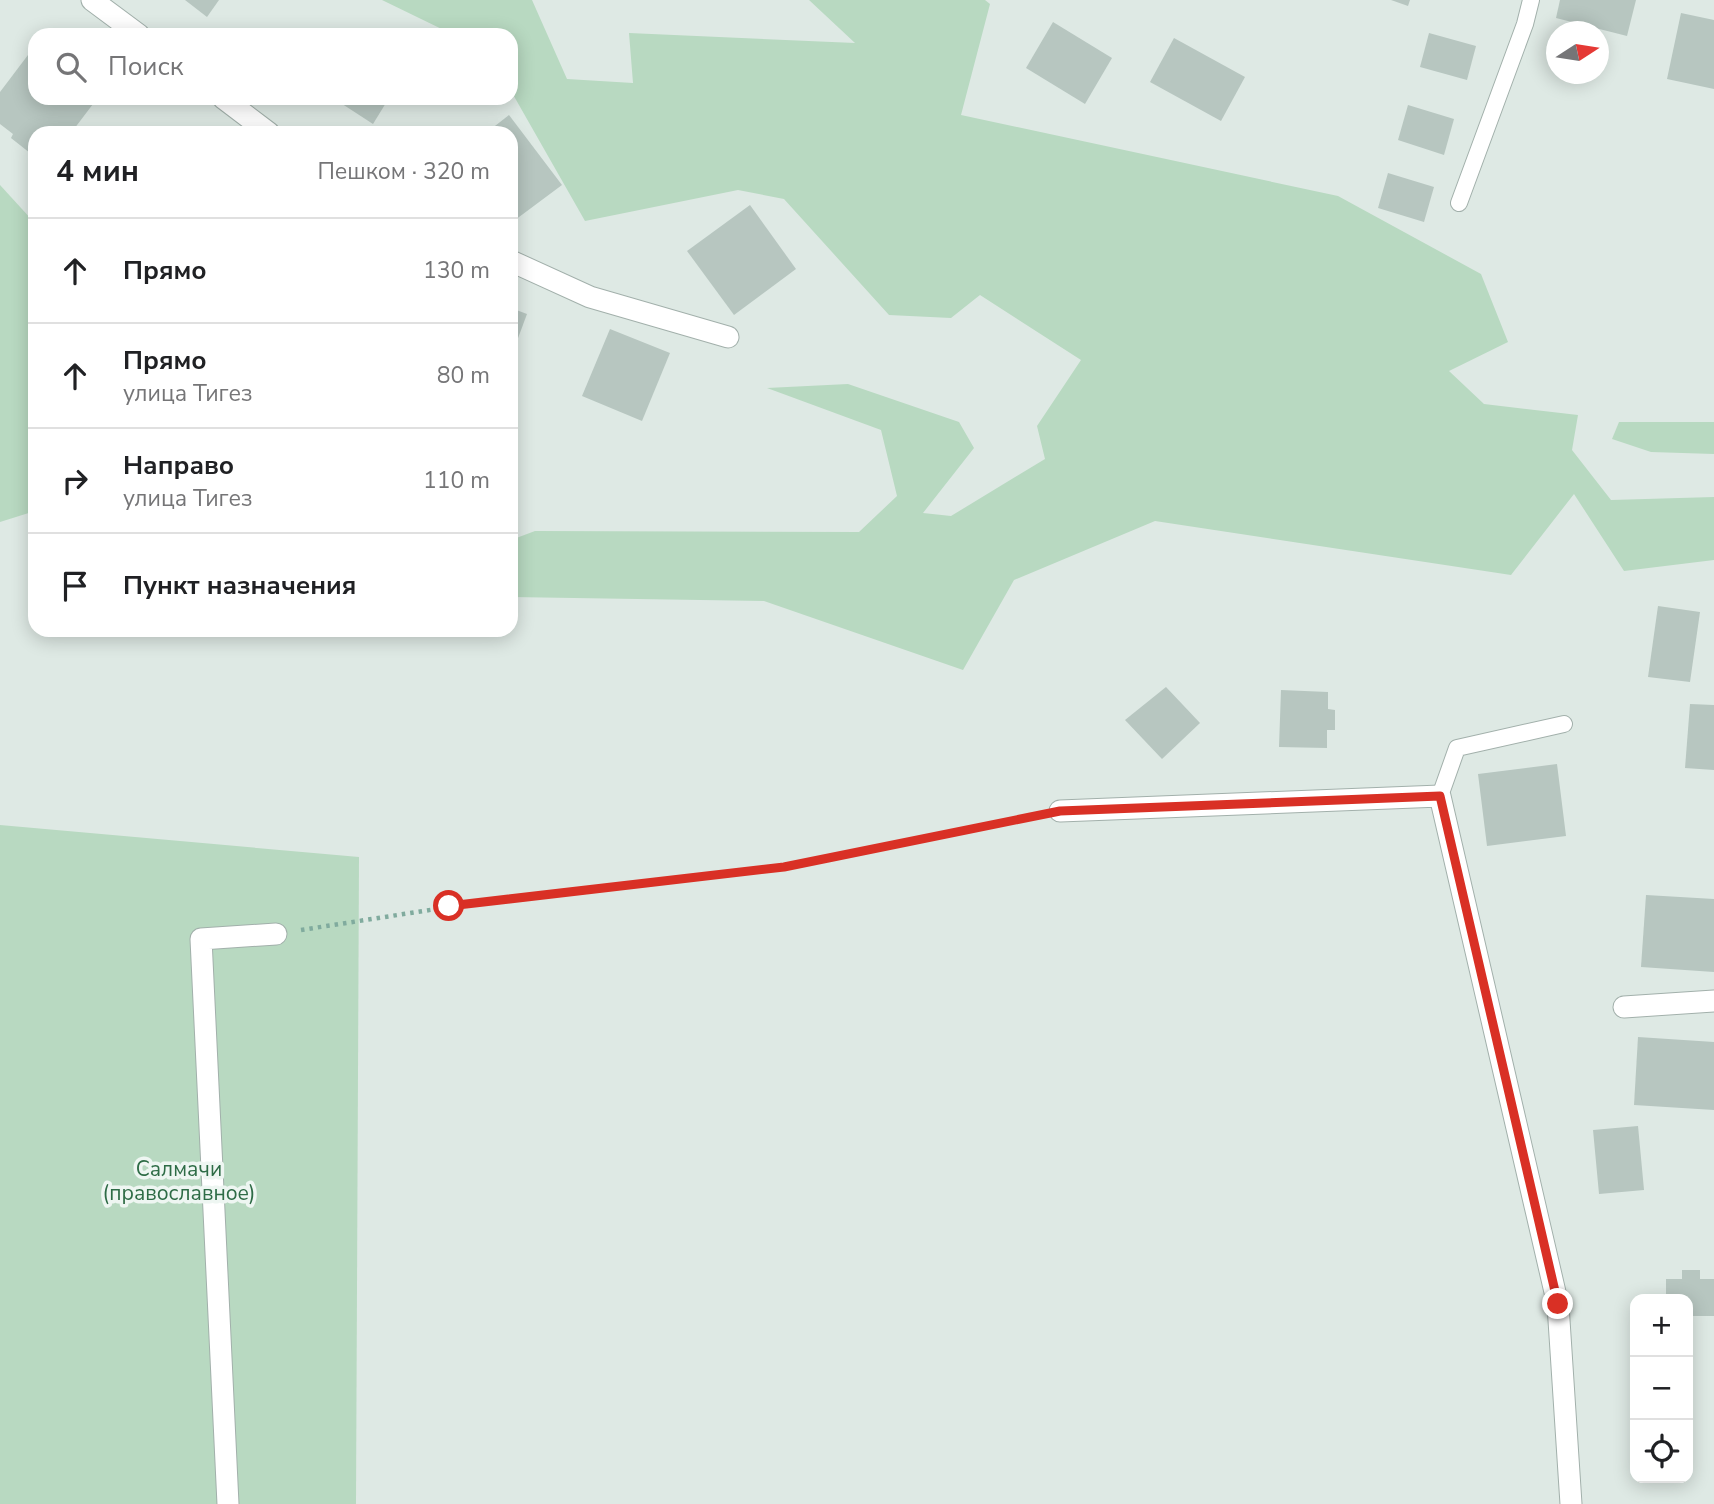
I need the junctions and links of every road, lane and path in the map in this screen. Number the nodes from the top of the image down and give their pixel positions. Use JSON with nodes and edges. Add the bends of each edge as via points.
{"nodes":[{"id":1,"x":92,"y":0,"type":"edge"},
{"id":2,"x":1531,"y":0,"type":"edge"},
{"id":3,"x":130,"y":28,"type":"edge"},
{"id":4,"x":232,"y":105,"type":"edge"},
{"id":5,"x":260,"y":126,"type":"edge"},
{"id":6,"x":1459,"y":202,"type":"dead end"},
{"id":7,"x":518,"y":264,"type":"edge"},
{"id":8,"x":728,"y":337,"type":"dead end"},
{"id":9,"x":1564,"y":724,"type":"dead end"},
{"id":10,"x":1440,"y":796,"type":"junction"},
{"id":11,"x":1060,"y":811,"type":"joint"},
{"id":12,"x":276,"y":934,"type":"joint"},
{"id":13,"x":1714,"y":1001,"type":"edge"},
{"id":14,"x":1624,"y":1007,"type":"dead end"},
{"id":15,"x":228,"y":1504,"type":"edge"},
{"id":16,"x":1571,"y":1504,"type":"edge"}],
"edges":[{"from":1,"to":3,"type":"street"},
{"from":2,"to":6,"type":"lane"},
{"from":4,"to":5,"type":"street"},
{"from":7,"to":8,"type":"street","via":[[590,297]]},
{"from":9,"to":10,"type":"lane","via":[[1457,748]]},
{"from":10,"to":11,"type":"street"},
{"from":10,"to":16,"type":"street","via":[[1558,1304]]},
{"from":11,"to":12,"type":"path","via":[[784,867],[449,906]]},
{"from":12,"to":15,"type":"street","via":[[201,939]]},
{"from":13,"to":14,"type":"street"}]}
